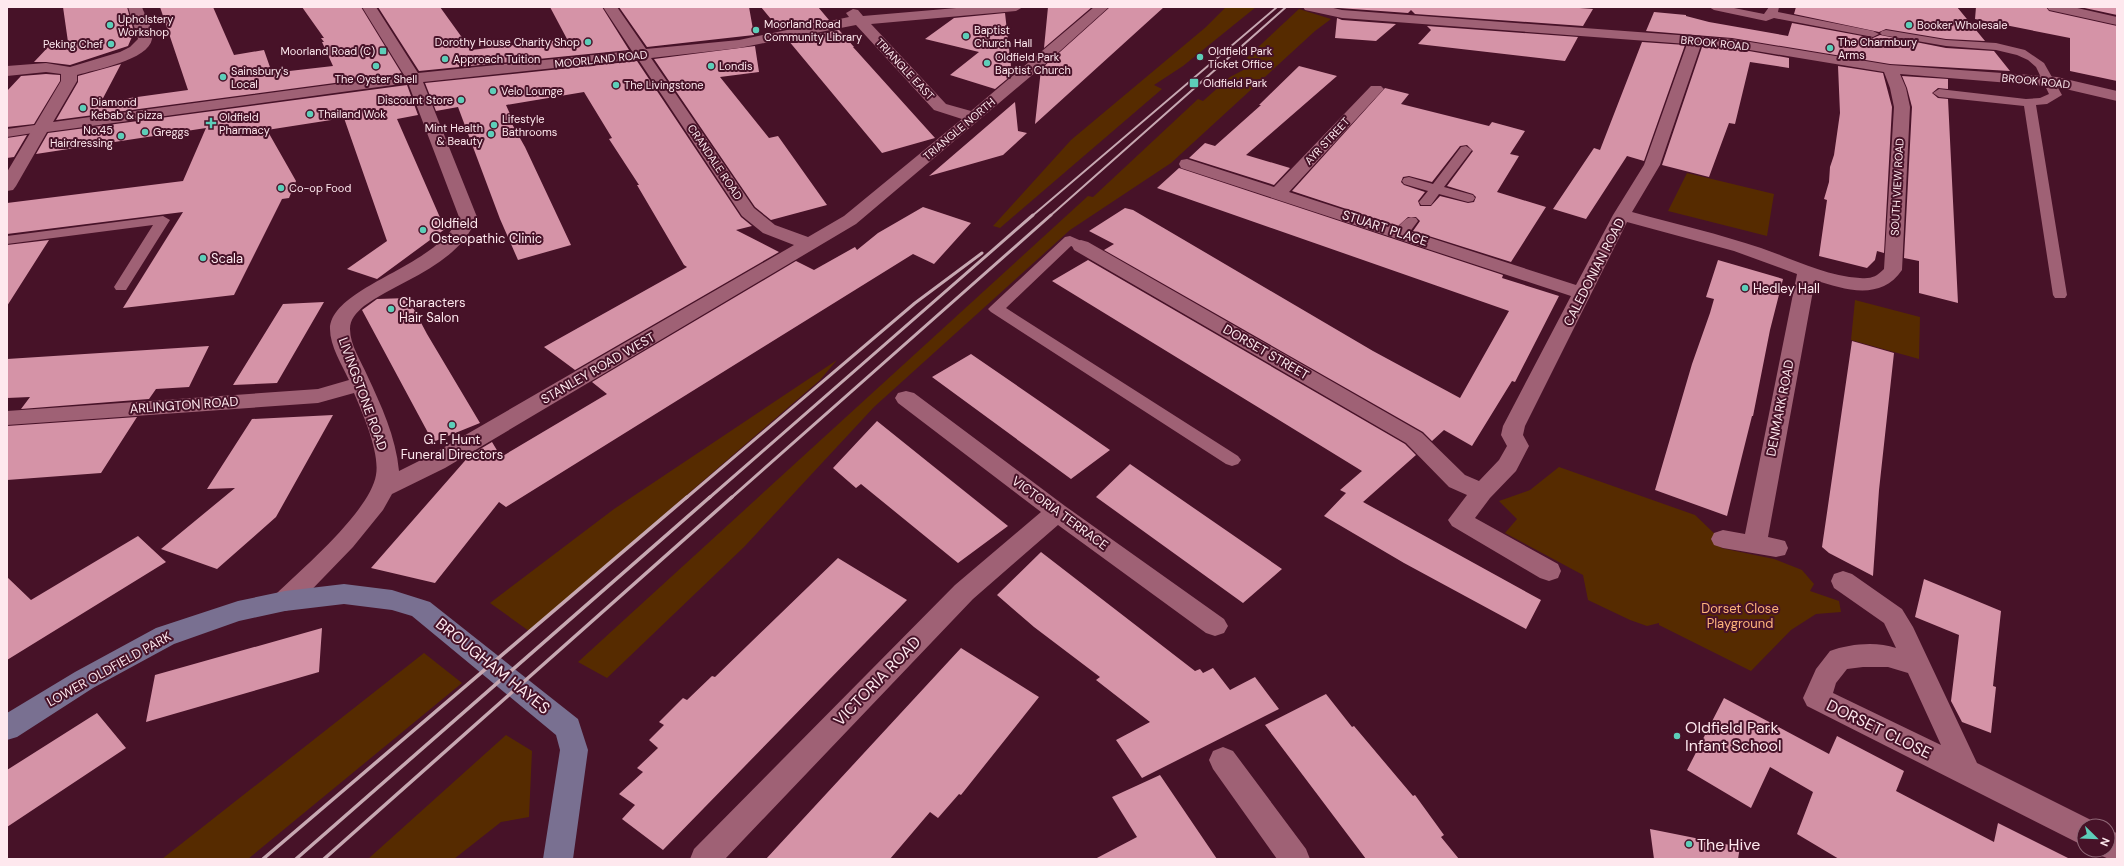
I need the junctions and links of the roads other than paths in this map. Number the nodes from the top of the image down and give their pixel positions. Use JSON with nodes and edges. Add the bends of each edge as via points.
{"nodes":[{"id":1,"x":135,"y":7,"type":"edge"},
{"id":2,"x":369,"y":7,"type":"edge"},
{"id":3,"x":610,"y":7,"type":"edge"},
{"id":4,"x":846,"y":7,"type":"edge"},
{"id":5,"x":1016,"y":7,"type":"edge"},
{"id":6,"x":1102,"y":7,"type":"edge"},
{"id":7,"x":1310,"y":7,"type":"edge"},
{"id":8,"x":1714,"y":7,"type":"edge"},
{"id":9,"x":2054,"y":7,"type":"edge"},
{"id":10,"x":1773,"y":10,"type":"edge"},
{"id":11,"x":861,"y":21,"type":"junction"},
{"id":12,"x":2117,"y":21,"type":"edge"},
{"id":13,"x":1886,"y":33,"type":"dead end"},
{"id":14,"x":1873,"y":34,"type":"dead end"},
{"id":15,"x":1694,"y":40,"type":"junction"},
{"id":16,"x":642,"y":54,"type":"junction"},
{"id":17,"x":1890,"y":69,"type":"junction"},
{"id":18,"x":7,"y":71,"type":"edge"},
{"id":19,"x":69,"y":72,"type":"junction"},
{"id":20,"x":414,"y":78,"type":"junction"},
{"id":21,"x":2049,"y":81,"type":"junction"},
{"id":22,"x":1376,"y":89,"type":"dead end"},
{"id":23,"x":1939,"y":93,"type":"dead end"},
{"id":24,"x":2117,"y":96,"type":"edge"},
{"id":25,"x":2030,"y":103,"type":"junction"},
{"id":26,"x":973,"y":117,"type":"junction"},
{"id":27,"x":42,"y":128,"type":"junction"},
{"id":28,"x":7,"y":133,"type":"edge"},
{"id":29,"x":1466,"y":150,"type":"dead end"},
{"id":30,"x":1187,"y":164,"type":"dead end"},
{"id":31,"x":1409,"y":181,"type":"dead end"},
{"id":32,"x":7,"y":186,"type":"edge"},
{"id":33,"x":1436,"y":189,"type":"junction"},
{"id":34,"x":1278,"y":193,"type":"junction"},
{"id":35,"x":1468,"y":198,"type":"dead end"},
{"id":36,"x":1426,"y":202,"type":"dead end"},
{"id":37,"x":1622,"y":215,"type":"junction"},
{"id":38,"x":7,"y":240,"type":"edge"},
{"id":39,"x":1076,"y":243,"type":"joint"},
{"id":40,"x":809,"y":244,"type":"junction"},
{"id":41,"x":1807,"y":272,"type":"junction"},
{"id":42,"x":121,"y":287,"type":"dead end"},
{"id":43,"x":1583,"y":294,"type":"junction"},
{"id":44,"x":2060,"y":295,"type":"dead end"},
{"id":45,"x":360,"y":384,"type":"junction"},
{"id":46,"x":906,"y":398,"type":"dead end"},
{"id":47,"x":7,"y":418,"type":"edge"},
{"id":48,"x":1232,"y":460,"type":"dead end"},
{"id":49,"x":384,"y":488,"type":"junction"},
{"id":50,"x":1482,"y":492,"type":"junction"},
{"id":51,"x":1057,"y":512,"type":"junction"},
{"id":52,"x":1723,"y":539,"type":"dead end"},
{"id":53,"x":1549,"y":571,"type":"dead end"},
{"id":54,"x":1843,"y":581,"type":"dead end"},
{"id":55,"x":285,"y":601,"type":"junction"},
{"id":56,"x":1215,"y":626,"type":"dead end"},
{"id":57,"x":1917,"y":665,"type":"junction"},
{"id":58,"x":7,"y":728,"type":"edge"},
{"id":59,"x":1223,"y":760,"type":"dead end"},
{"id":60,"x":1967,"y":772,"type":"junction"},
{"id":61,"x":2076,"y":828,"type":"edge"},
{"id":62,"x":558,"y":859,"type":"edge"},
{"id":63,"x":705,"y":859,"type":"edge"},
{"id":64,"x":1295,"y":859,"type":"edge"}],
"edges":[{"from":1,"to":19,"type":"street","via":[[146,40],[144,46],[119,58]]},
{"from":2,"to":20,"type":"street","name":"LIVINGSTONE ROAD"},
{"from":3,"to":16,"type":"street","name":"CRANDALE ROAD"},
{"from":4,"to":11,"type":"street","name":"TRIANGLE EAST"},
{"from":5,"to":11,"type":"street","name":"MOORLAND ROAD"},
{"from":6,"to":26,"type":"street","name":"TRIANGLE NORTH"},
{"from":7,"to":15,"type":"street","name":"BROOK ROAD","via":[[1335,13]]},
{"from":8,"to":10,"type":"lane","via":[[1766,18]]},
{"from":9,"to":12,"type":"street"},
{"from":10,"to":14,"type":"lane"},
{"from":11,"to":16,"type":"street","name":"MOORLAND ROAD","via":[[828,25],[756,42]]},
{"from":11,"to":26,"type":"street","name":"TRIANGLE EAST","via":[[940,107]]},
{"from":13,"to":21,"type":"lane","via":[[1922,40],[1987,45],[2011,50],[2039,64]]},
{"from":15,"to":17,"type":"street","name":"BROOK ROAD","via":[[1732,43]]},
{"from":15,"to":37,"type":"street","name":"CALEDONIAN ROAD","via":[[1694,47],[1652,165]]},
{"from":16,"to":20,"type":"street","name":"MOORLAND ROAD"},
{"from":16,"to":40,"type":"street","name":"CRANDALE ROAD","via":[[748,212],[769,229]]},
{"from":17,"to":21,"type":"street","name":"BROOK ROAD"},
{"from":17,"to":41,"type":"street","name":"SOUTH VIEW ROAD","via":[[1902,107],[1893,270],[1887,278],[1876,284]]},
{"from":18,"to":19,"type":"street","via":[[47,67]]},
{"from":19,"to":27,"type":"street","via":[[69,81]]},
{"from":20,"to":27,"type":"street","name":"MOORLAND ROAD"},
{"from":20,"to":45,"type":"street","name":"LIVINGSTONE ROAD","via":[[468,217],[466,226],[458,237],[445,248],[360,300],[342,319],[341,339]]},
{"from":21,"to":24,"type":"street","name":"BROOK ROAD"},
{"from":21,"to":25,"type":"lane","via":[[2056,95]]},
{"from":22,"to":34,"type":"street","name":"AYR STREET"},
{"from":23,"to":25,"type":"lane"},
{"from":25,"to":44,"type":"lane"},
{"from":26,"to":40,"type":"street","name":"TRIANGLE NORTH","via":[[850,220]]},
{"from":27,"to":28,"type":"lane"},
{"from":27,"to":32,"type":"street"},
{"from":29,"to":33,"type":"lane"},
{"from":30,"to":34,"type":"street","name":"STUART PLACE"},
{"from":31,"to":33,"type":"lane"},
{"from":33,"to":35,"type":"lane"},
{"from":33,"to":36,"type":"lane"},
{"from":34,"to":43,"type":"street","name":"STUART PLACE","via":[[1406,227]]},
{"from":37,"to":41,"type":"street","name":"SOUTH VIEW ROAD","via":[[1756,253]]},
{"from":37,"to":43,"type":"street","name":"CALEDONIAN ROAD"},
{"from":38,"to":42,"type":"lane","via":[[163,220]]},
{"from":39,"to":48,"type":"lane","via":[[996,309]]},
{"from":39,"to":50,"type":"street","name":"DORSET STREET","via":[[1414,438],[1457,481]]},
{"from":40,"to":49,"type":"street","name":"STANLEY ROAD WEST","via":[[437,462]]},
{"from":41,"to":52,"type":"street","name":"DENMARK ROAD","via":[[1766,546]]},
{"from":43,"to":50,"type":"street","name":"CALEDONIAN ROAD","via":[[1514,426],[1512,435],[1518,446],[1508,465]]},
{"from":45,"to":47,"type":"street","name":"ARLINGTON ROAD","via":[[318,396]]},
{"from":45,"to":49,"type":"street","name":"LIVINGSTONE ROAD","via":[[384,446],[388,474]]},
{"from":46,"to":51,"type":"street","name":"VICTORIA TERRACE"},
{"from":49,"to":55,"type":"street","name":"LIVINGSTONE ROAD","via":[[361,521]]},
{"from":50,"to":53,"type":"street","name":"CALEDONIAN ROAD","via":[[1460,520]]},
{"from":51,"to":56,"type":"street","name":"VICTORIA TERRACE"},
{"from":51,"to":63,"type":"street","name":"VICTORIA ROAD","via":[[964,592]]},
{"from":54,"to":57,"type":"street","name":"DORSET CLOSE","via":[[1893,616]]},
{"from":55,"to":58,"type":"main road","name":"LOWER OLDFIELD PARK","via":[[238,611],[166,636],[84,680]]},
{"from":55,"to":62,"type":"main road","name":"BROUGHAM HAYES","via":[[344,594],[392,600],[421,609],[568,728],[574,750]]},
{"from":57,"to":60,"type":"street","name":"DORSET CLOSE"},
{"from":57,"to":60,"type":"street","name":"DORSET CLOSE","via":[[1888,656],[1863,656],[1839,660],[1825,677],[1817,698]]},
{"from":59,"to":64,"type":"street"},
{"from":60,"to":61,"type":"street","name":"DORSET CLOSE"}]}
